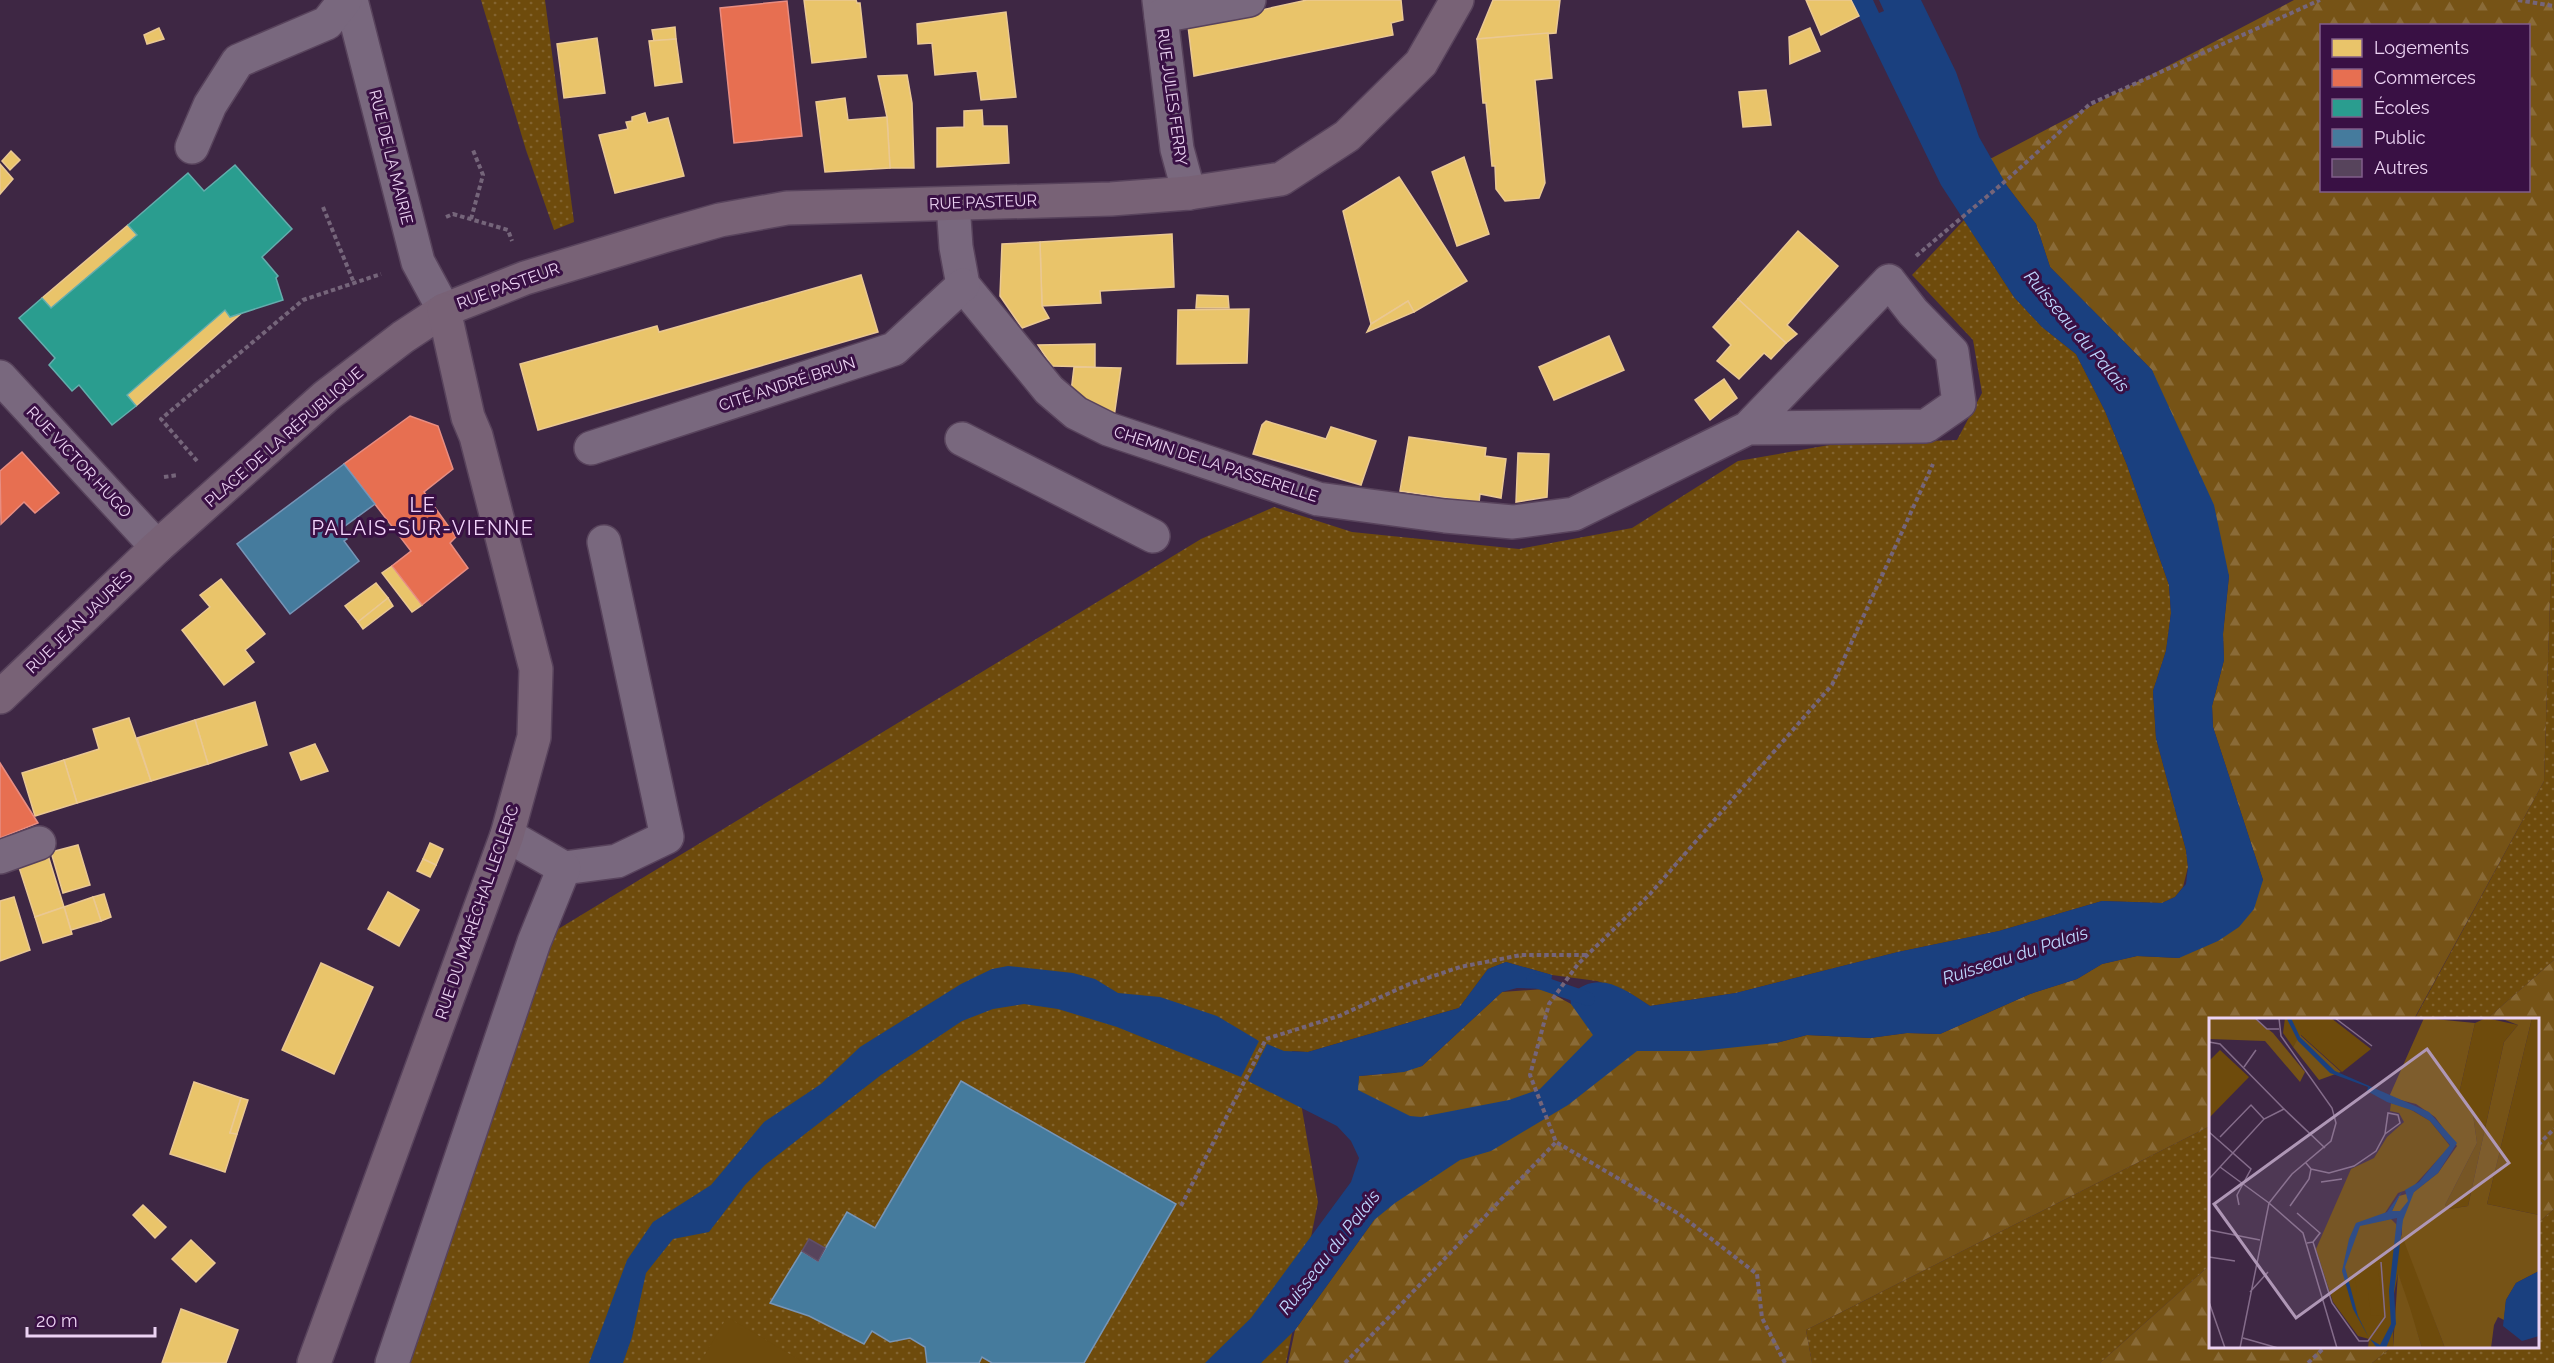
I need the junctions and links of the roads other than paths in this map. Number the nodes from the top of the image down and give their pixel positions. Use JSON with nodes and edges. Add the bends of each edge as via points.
{"nodes":[{"id":1,"x":345,"y":0,"type":"edge"},
{"id":2,"x":351,"y":0,"type":"edge"},
{"id":3,"x":1249,"y":0,"type":"edge"},
{"id":4,"x":1457,"y":0,"type":"edge"},
{"id":5,"x":1160,"y":8,"type":"edge"},
{"id":6,"x":192,"y":147,"type":"dead end"},
{"id":7,"x":1189,"y":193,"type":"junction"},
{"id":8,"x":952,"y":204,"type":"junction"},
{"id":9,"x":963,"y":285,"type":"junction"},
{"id":10,"x":444,"y":310,"type":"junction"},
{"id":11,"x":0,"y":377,"type":"edge"},
{"id":12,"x":1748,"y":428,"type":"junction"},
{"id":13,"x":962,"y":439,"type":"dead end"},
{"id":14,"x":591,"y":448,"type":"dead end"},
{"id":15,"x":1153,"y":536,"type":"dead end"},
{"id":16,"x":604,"y":542,"type":"dead end"},
{"id":17,"x":157,"y":547,"type":"junction"},
{"id":18,"x":0,"y":697,"type":"edge"},
{"id":19,"x":507,"y":835,"type":"junction"},
{"id":20,"x":39,"y":843,"type":"dead end"},
{"id":21,"x":0,"y":857,"type":"edge"},
{"id":22,"x":564,"y":868,"type":"junction"},
{"id":23,"x":314,"y":1363,"type":"edge"},
{"id":24,"x":392,"y":1363,"type":"edge"}],
"edges":[{"from":1,"to":6,"type":"street","via":[[327,23],[238,61],[210,105]]},
{"from":2,"to":10,"type":"street","name":"RUE DE LA MAIRIE","via":[[418,262]]},
{"from":3,"to":5,"type":"street"},
{"from":4,"to":7,"type":"main road","name":"RUE PASTEUR","via":[[1421,63],[1347,136],[1281,179]]},
{"from":5,"to":7,"type":"street","name":"RUE JULES FERRY","via":[[1177,149]]},
{"from":7,"to":8,"type":"main road","name":"RUE PASTEUR"},
{"from":8,"to":9,"type":"street","name":"CHEMIN DE LA PASSERELLE"},
{"from":8,"to":10,"type":"main road","name":"RUE PASTEUR","via":[[787,208],[720,220],[525,278]]},
{"from":9,"to":12,"type":"street","name":"CHEMIN DE LA PASSERELLE","via":[[1049,390],[1076,413],[1108,429],[1318,499],[1513,522],[1574,514]]},
{"from":9,"to":14,"type":"street","name":"CITÉ ANDRÉ BRUN","via":[[894,350]]},
{"from":10,"to":17,"type":"main road","name":"PLACE DE LA RÉPUBLIQUE","via":[[326,396]]},
{"from":10,"to":19,"type":"main road","name":"RUE DU MARÉCHAL LECLERC","via":[[468,417],[536,669],[534,737]]},
{"from":11,"to":17,"type":"street","name":"RUE VICTOR HUGO"},
{"from":12,"to":12,"type":"street","name":"CHEMIN DE LA PASSERELLE","via":[[1926,426],[1959,403],[1952,352],[1889,281]]},
{"from":13,"to":15,"type":"street"},
{"from":16,"to":22,"type":"street","via":[[667,837],[617,861]]},
{"from":17,"to":18,"type":"main road","name":"RUE JEAN JAURÈS"},
{"from":19,"to":22,"type":"street"},
{"from":19,"to":23,"type":"main road","name":"RUE DU MARÉCHAL LECLERC"},
{"from":20,"to":21,"type":"street"},
{"from":22,"to":24,"type":"street","via":[[534,942]]}]}
